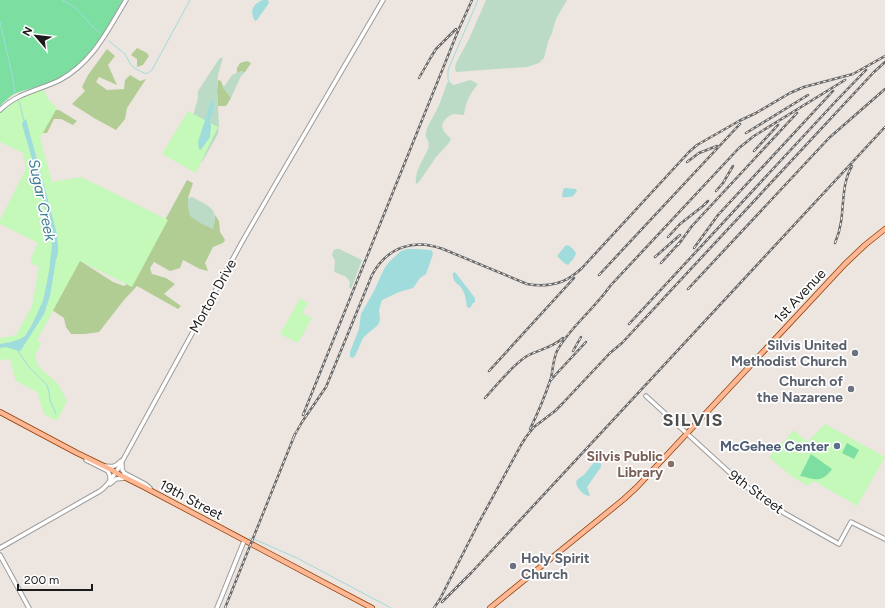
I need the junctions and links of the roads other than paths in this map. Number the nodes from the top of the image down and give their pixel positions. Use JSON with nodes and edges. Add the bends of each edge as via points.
{"nodes":[{"id":1,"x":126,"y":0,"type":"edge"},
{"id":2,"x":383,"y":0,"type":"edge"},
{"id":3,"x":0,"y":110,"type":"edge"},
{"id":4,"x":884,"y":230,"type":"edge"},
{"id":5,"x":646,"y":396,"type":"dead end"},
{"id":6,"x":0,"y":412,"type":"edge"},
{"id":7,"x":687,"y":433,"type":"junction"},
{"id":8,"x":77,"y":453,"type":"junction"},
{"id":9,"x":123,"y":460,"type":"junction"},
{"id":10,"x":104,"y":465,"type":"junction"},
{"id":11,"x":116,"y":472,"type":"junction"},
{"id":12,"x":127,"y":479,"type":"junction"},
{"id":13,"x":110,"y":482,"type":"junction"},
{"id":14,"x":104,"y":488,"type":"junction"},
{"id":15,"x":157,"y":494,"type":"junction"},
{"id":16,"x":885,"y":539,"type":"edge"},
{"id":17,"x":244,"y":541,"type":"junction"},
{"id":18,"x":0,"y":548,"type":"edge"},
{"id":19,"x":0,"y":556,"type":"edge"},
{"id":20,"x":29,"y":608,"type":"edge"},
{"id":21,"x":217,"y":608,"type":"edge"},
{"id":22,"x":372,"y":608,"type":"edge"},
{"id":23,"x":490,"y":608,"type":"edge"}],
"edges":[{"from":1,"to":3,"type":"street","via":[[96,50],[84,63],[60,80],[26,93]]},
{"from":2,"to":9,"type":"street","name":"Morton Drive","via":[[242,242]]},
{"from":4,"to":7,"type":"main road","name":"1st Avenue","via":[[845,264]]},
{"from":5,"to":7,"type":"street","name":"9th Street"},
{"from":6,"to":8,"type":"main road","name":"19th Street"},
{"from":7,"to":16,"type":"street","name":"9th Street","via":[[741,483],[788,515],[839,544],[852,522]]},
{"from":7,"to":23,"type":"main road","name":"1st Avenue","via":[[624,499]]},
{"from":8,"to":10,"type":"main road","name":"19th Street"},
{"from":8,"to":13,"type":"street","via":[[108,472]]},
{"from":9,"to":10,"type":"street","via":[[112,467]]},
{"from":9,"to":11,"type":"street","name":"Morton Drive"},
{"from":9,"to":15,"type":"street","via":[[124,473]]},
{"from":10,"to":11,"type":"main road","name":"19th Street"},
{"from":11,"to":12,"type":"main road","name":"19th Street"},
{"from":11,"to":13,"type":"street","name":"Morton Drive"},
{"from":12,"to":14,"type":"street","via":[[116,479]]},
{"from":12,"to":15,"type":"main road","name":"19th Street"},
{"from":13,"to":14,"type":"street","name":"Morton Drive"},
{"from":14,"to":18,"type":"street","name":"Morton Drive"},
{"from":15,"to":17,"type":"main road","name":"19th Street"},
{"from":17,"to":21,"type":"street"},
{"from":17,"to":22,"type":"main road","name":"19th Street"},
{"from":19,"to":20,"type":"street"}]}
